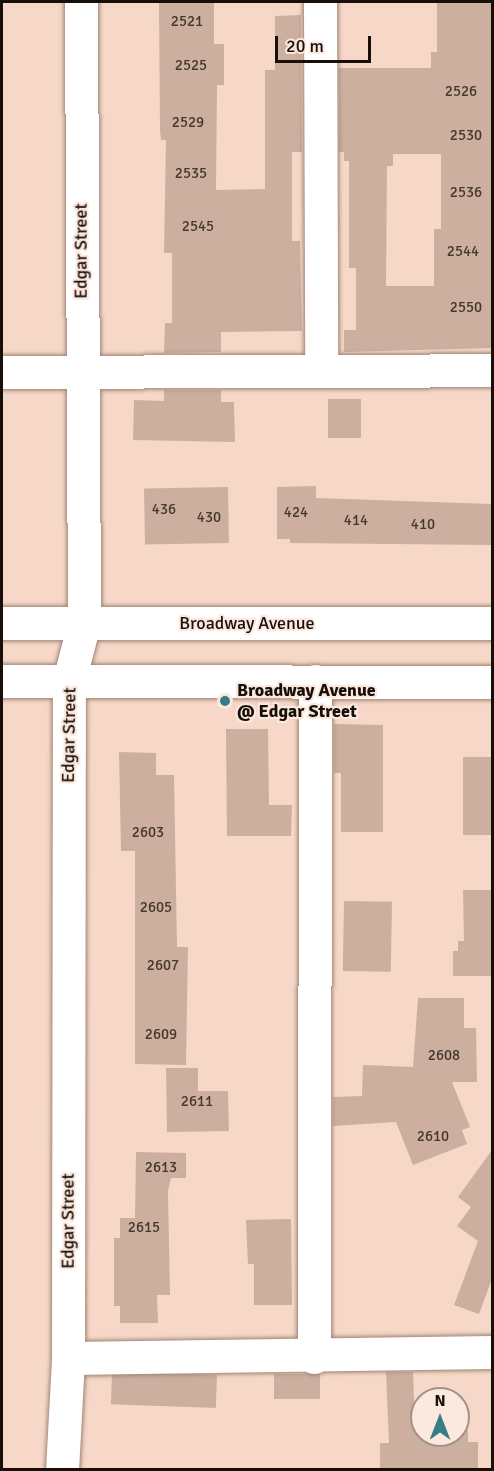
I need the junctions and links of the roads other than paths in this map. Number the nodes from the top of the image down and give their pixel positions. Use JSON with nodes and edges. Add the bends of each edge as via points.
{"nodes":[{"id":1,"x":81,"y":2,"type":"edge"},
{"id":2,"x":320,"y":2,"type":"edge"},
{"id":3,"x":492,"y":370,"type":"edge"},
{"id":4,"x":81,"y":371,"type":"junction"},
{"id":5,"x":321,"y":371,"type":"junction"},
{"id":6,"x":2,"y":372,"type":"edge"},
{"id":7,"x":2,"y":623,"type":"edge"},
{"id":8,"x":84,"y":623,"type":"junction"},
{"id":9,"x":492,"y":623,"type":"edge"},
{"id":10,"x":2,"y":681,"type":"edge"},
{"id":11,"x":69,"y":681,"type":"junction"},
{"id":12,"x":315,"y":681,"type":"junction"},
{"id":13,"x":492,"y":682,"type":"edge"},
{"id":14,"x":492,"y":1352,"type":"edge"},
{"id":15,"x":314,"y":1357,"type":"junction"},
{"id":16,"x":68,"y":1358,"type":"junction"},
{"id":17,"x":62,"y":1470,"type":"edge"}],
"edges":[{"from":1,"to":4,"type":"street","name":"Edgar Street"},
{"from":2,"to":5,"type":"street"},
{"from":3,"to":5,"type":"street"},
{"from":4,"to":5,"type":"street"},
{"from":4,"to":6,"type":"street"},
{"from":4,"to":8,"type":"street","name":"Edgar Street"},
{"from":7,"to":8,"type":"street","name":"Broadway Avenue"},
{"from":8,"to":9,"type":"street","name":"Broadway Avenue"},
{"from":8,"to":11,"type":"street","name":"Edgar Street"},
{"from":10,"to":11,"type":"street"},
{"from":11,"to":12,"type":"street"},
{"from":11,"to":16,"type":"street","name":"Edgar Street"},
{"from":12,"to":13,"type":"street"},
{"from":12,"to":15,"type":"street"},
{"from":14,"to":15,"type":"street"},
{"from":15,"to":16,"type":"street"},
{"from":16,"to":17,"type":"street","name":"Edgar Street"}]}
